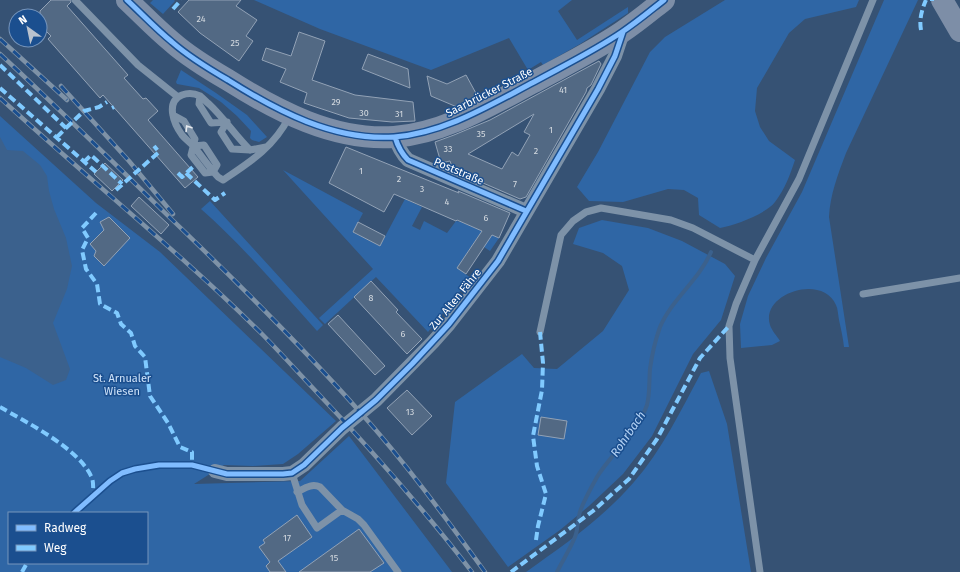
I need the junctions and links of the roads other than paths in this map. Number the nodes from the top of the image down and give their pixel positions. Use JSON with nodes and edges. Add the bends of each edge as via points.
{"nodes":[{"id":1,"x":75,"y":0,"type":"edge"},
{"id":2,"x":127,"y":0,"type":"edge"},
{"id":3,"x":664,"y":0,"type":"edge"},
{"id":4,"x":873,"y":0,"type":"edge"},
{"id":5,"x":942,"y":0,"type":"edge"},
{"id":6,"x":960,"y":31,"type":"edge"},
{"id":7,"x":623,"y":32,"type":"junction"},
{"id":8,"x":200,"y":96,"type":"junction"},
{"id":9,"x":178,"y":97,"type":"junction"},
{"id":10,"x":290,"y":115,"type":"junction"},
{"id":11,"x":227,"y":122,"type":"junction"},
{"id":12,"x":395,"y":137,"type":"junction"},
{"id":13,"x":268,"y":147,"type":"junction"},
{"id":14,"x":250,"y":150,"type":"junction"},
{"id":15,"x":526,"y":211,"type":"junction"},
{"id":16,"x":755,"y":260,"type":"junction"},
{"id":17,"x":960,"y":278,"type":"edge"},
{"id":18,"x":863,"y":294,"type":"dead end"},
{"id":19,"x":540,"y":332,"type":"dead end"},
{"id":20,"x":215,"y":471,"type":"dead end"},
{"id":21,"x":292,"y":473,"type":"junction"},
{"id":22,"x":298,"y":492,"type":"junction"},
{"id":23,"x":342,"y":510,"type":"junction"},
{"id":24,"x":398,"y":572,"type":"edge"},
{"id":25,"x":760,"y":572,"type":"edge"}],
"edges":[{"from":1,"to":9,"type":"lane","via":[[138,65]]},
{"from":2,"to":10,"type":"main road","name":"Saarbrücker Straße","via":[[173,43],[200,63]]},
{"from":3,"to":7,"type":"main road","name":"Saarbrücker Straße"},
{"from":4,"to":16,"type":"lane","via":[[799,179]]},
{"from":5,"to":6,"type":"main road"},
{"from":7,"to":12,"type":"main road","name":"Saarbrücker Straße","via":[[467,117],[430,130]]},
{"from":7,"to":15,"type":"street","name":"Zur Alten Fähre","via":[[606,75]]},
{"from":8,"to":9,"type":"lane","via":[[192,93]]},
{"from":8,"to":11,"type":"lane"},
{"from":8,"to":11,"type":"lane","via":[[199,104],[211,123]]},
{"from":9,"to":13,"type":"lane","via":[[172,108],[173,115],[184,121],[195,139],[194,146],[213,172],[223,180]]},
{"from":10,"to":12,"type":"main road","name":"Saarbrücker Straße","via":[[314,125],[350,134]]},
{"from":10,"to":13,"type":"lane","via":[[281,132]]},
{"from":11,"to":14,"type":"lane"},
{"from":11,"to":14,"type":"lane","via":[[221,132],[232,149]]},
{"from":12,"to":15,"type":"street","name":"Poststraße","via":[[398,148],[408,160]]},
{"from":13,"to":14,"type":"lane"},
{"from":15,"to":21,"type":"street","name":"Zur Alten Fähre","via":[[498,261],[450,324],[376,399]]},
{"from":16,"to":19,"type":"lane","via":[[693,228],[671,220],[601,208],[586,212],[573,221],[561,236]]},
{"from":16,"to":25,"type":"lane","via":[[729,326],[730,358]]},
{"from":17,"to":18,"type":"lane"},
{"from":20,"to":21,"type":"street","via":[[227,474]]},
{"from":21,"to":22,"type":"lane"},
{"from":22,"to":23,"type":"lane","via":[[316,485]]},
{"from":22,"to":23,"type":"lane","via":[[302,505],[317,528]]},
{"from":23,"to":24,"type":"lane","via":[[358,519]]}]}
